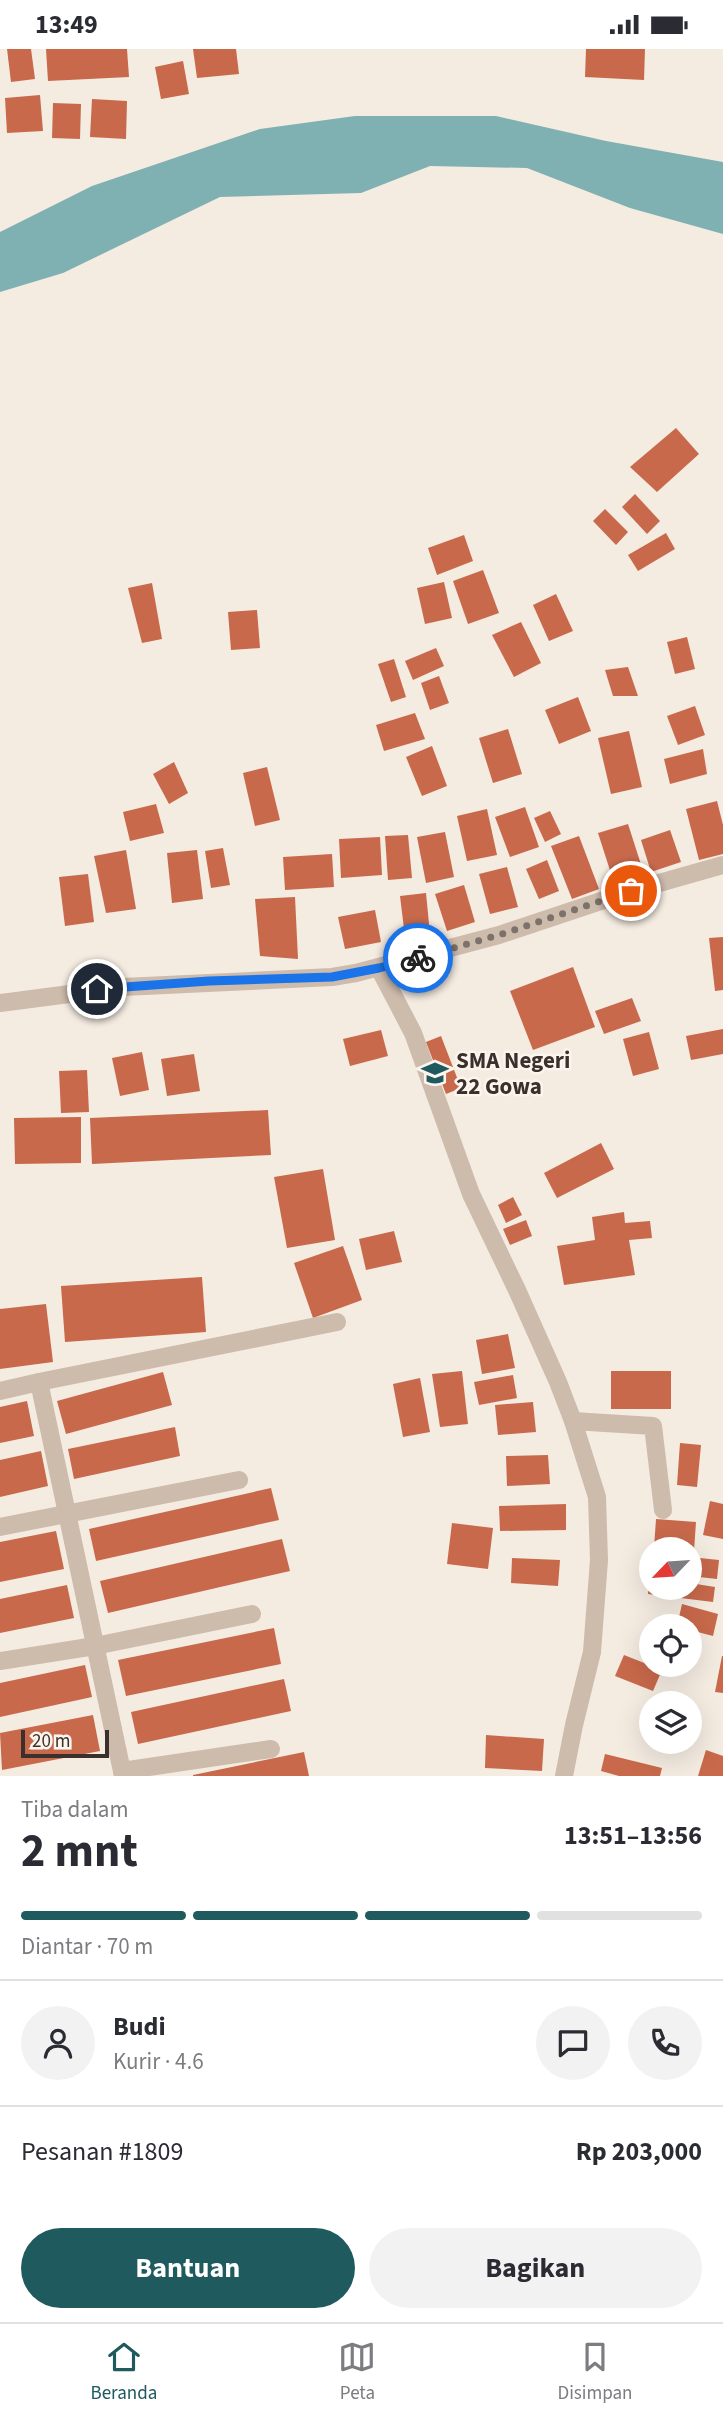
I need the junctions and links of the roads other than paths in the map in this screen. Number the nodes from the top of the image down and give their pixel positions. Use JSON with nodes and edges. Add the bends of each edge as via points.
{"nodes":[{"id":1,"x":723,"y":865,"type":"edge"},
{"id":2,"x":379,"y":968,"type":"junction"},
{"id":3,"x":0,"y":1003,"type":"edge"},
{"id":4,"x":337,"y":1322,"type":"dead end"},
{"id":5,"x":38,"y":1382,"type":"junction"},
{"id":6,"x":0,"y":1391,"type":"edge"},
{"id":7,"x":573,"y":1421,"type":"junction"},
{"id":8,"x":239,"y":1480,"type":"dead end"},
{"id":9,"x":663,"y":1510,"type":"dead end"},
{"id":10,"x":66,"y":1513,"type":"junction"},
{"id":11,"x":0,"y":1527,"type":"edge"},
{"id":12,"x":252,"y":1614,"type":"dead end"},
{"id":13,"x":95,"y":1646,"type":"junction"},
{"id":14,"x":0,"y":1661,"type":"edge"},
{"id":15,"x":271,"y":1749,"type":"dead end"},
{"id":16,"x":122,"y":1773,"type":"edge"},
{"id":17,"x":564,"y":1776,"type":"edge"}],
"edges":[{"from":1,"to":2,"type":"street"},
{"from":2,"to":3,"type":"street","via":[[332,977],[123,986]]},
{"from":2,"to":7,"type":"street","via":[[412,1033],[471,1194]]},
{"from":4,"to":5,"type":"street"},
{"from":5,"to":6,"type":"street"},
{"from":5,"to":10,"type":"street"},
{"from":7,"to":9,"type":"street","via":[[653,1426]]},
{"from":7,"to":17,"type":"street","via":[[597,1497],[599,1560],[592,1652]]},
{"from":8,"to":10,"type":"street"},
{"from":10,"to":11,"type":"street"},
{"from":10,"to":13,"type":"street"},
{"from":12,"to":13,"type":"street"},
{"from":13,"to":14,"type":"street"},
{"from":13,"to":16,"type":"street"},
{"from":15,"to":16,"type":"street"}]}
